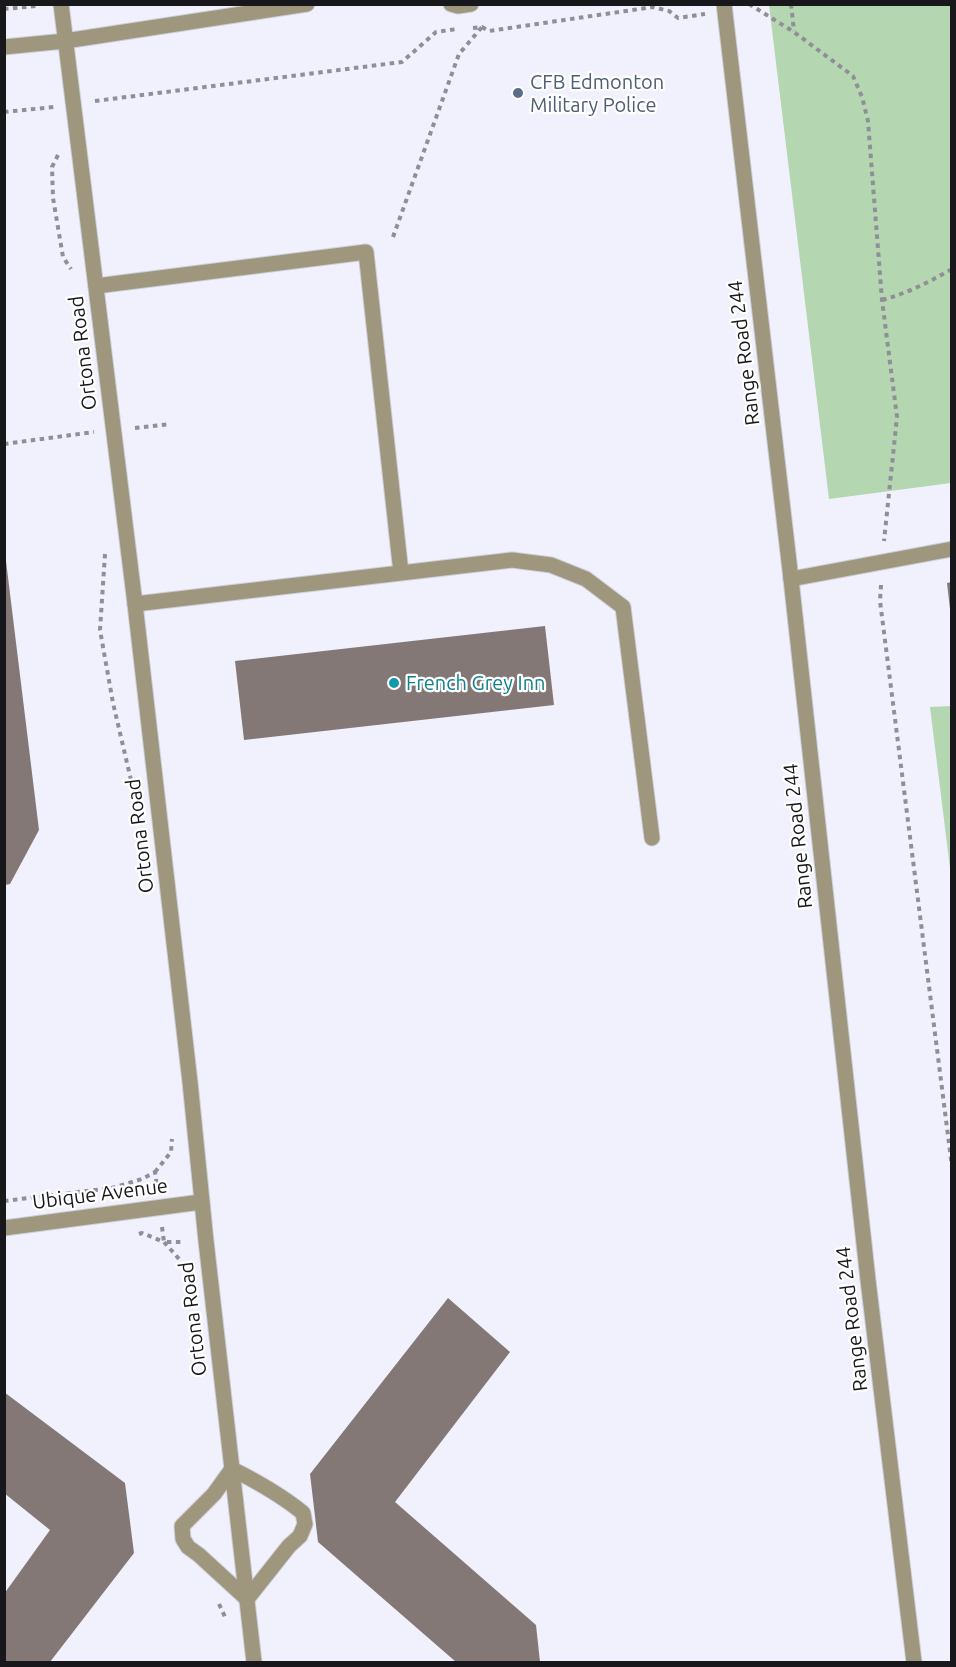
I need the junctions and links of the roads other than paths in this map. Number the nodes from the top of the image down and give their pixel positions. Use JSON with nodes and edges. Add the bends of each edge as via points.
{"nodes":[{"id":1,"x":61,"y":4,"type":"edge"},
{"id":2,"x":307,"y":4,"type":"edge"},
{"id":3,"x":451,"y":4,"type":"edge"},
{"id":4,"x":471,"y":4,"type":"edge"},
{"id":5,"x":725,"y":8,"type":"edge"},
{"id":6,"x":65,"y":40,"type":"junction"},
{"id":7,"x":4,"y":47,"type":"edge"},
{"id":8,"x":96,"y":286,"type":"junction"},
{"id":9,"x":951,"y":549,"type":"edge"},
{"id":10,"x":402,"y":573,"type":"junction"},
{"id":11,"x":791,"y":579,"type":"junction"},
{"id":12,"x":135,"y":604,"type":"junction"},
{"id":13,"x":652,"y":838,"type":"dead end"},
{"id":14,"x":201,"y":1202,"type":"junction"},
{"id":15,"x":4,"y":1228,"type":"edge"},
{"id":16,"x":232,"y":1468,"type":"junction"},
{"id":17,"x":247,"y":1599,"type":"junction"},
{"id":18,"x":254,"y":1662,"type":"edge"},
{"id":19,"x":914,"y":1662,"type":"edge"}],
"edges":[{"from":1,"to":6,"type":"street","name":"Ortona Road"},
{"from":2,"to":6,"type":"street"},
{"from":3,"to":4,"type":"street"},
{"from":5,"to":11,"type":"street","name":"Range Road 244"},
{"from":6,"to":7,"type":"street"},
{"from":6,"to":8,"type":"street","name":"Ortona Road"},
{"from":8,"to":10,"type":"street","via":[[366,252]]},
{"from":8,"to":12,"type":"street","name":"Ortona Road"},
{"from":9,"to":11,"type":"street"},
{"from":10,"to":12,"type":"street"},
{"from":10,"to":13,"type":"street","via":[[512,560],[551,565],[586,579],[623,607]]},
{"from":11,"to":19,"type":"street","name":"Range Road 244"},
{"from":12,"to":14,"type":"street","name":"Ortona Road"},
{"from":14,"to":15,"type":"street","name":"Ubique Avenue"},
{"from":14,"to":16,"type":"street","name":"Ortona Road"},
{"from":16,"to":17,"type":"street","name":"Ortona Road"},
{"from":16,"to":17,"type":"street","via":[[214,1494],[182,1526],[183,1539]]},
{"from":16,"to":17,"type":"street","via":[[284,1497],[303,1513],[305,1524],[300,1536]]},
{"from":17,"to":18,"type":"street","name":"Ortona Road"}]}
